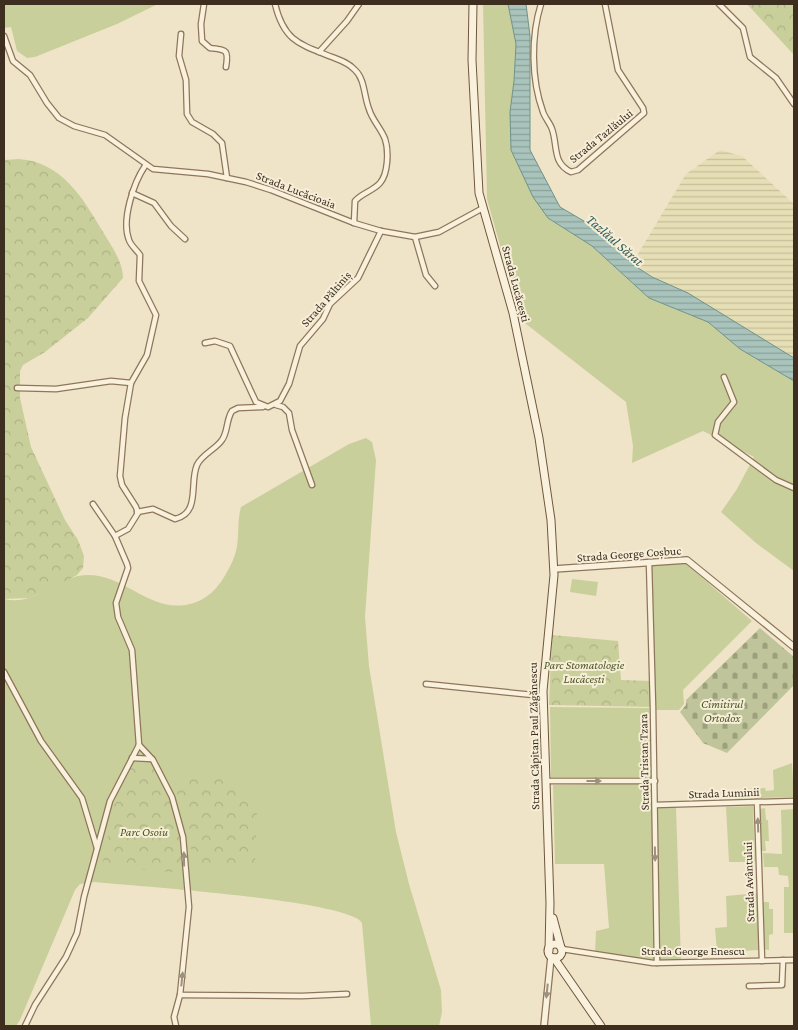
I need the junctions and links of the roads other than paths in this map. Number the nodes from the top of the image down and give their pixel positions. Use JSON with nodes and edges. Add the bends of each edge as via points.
{"nodes":[{"id":1,"x":204,"y":4,"type":"edge"},
{"id":2,"x":274,"y":4,"type":"edge"},
{"id":3,"x":359,"y":4,"type":"edge"},
{"id":4,"x":473,"y":4,"type":"edge"},
{"id":5,"x":541,"y":4,"type":"edge"},
{"id":6,"x":605,"y":4,"type":"edge"},
{"id":7,"x":719,"y":4,"type":"edge"},
{"id":8,"x":182,"y":34,"type":"dead end"},
{"id":9,"x":4,"y":36,"type":"edge"},
{"id":10,"x":319,"y":52,"type":"junction"},
{"id":11,"x":226,"y":68,"type":"dead end"},
{"id":12,"x":794,"y":104,"type":"edge"},
{"id":13,"x":145,"y":166,"type":"junction"},
{"id":14,"x":227,"y":178,"type":"junction"},
{"id":15,"x":132,"y":193,"type":"junction"},
{"id":16,"x":483,"y":208,"type":"junction"},
{"id":17,"x":354,"y":223,"type":"junction"},
{"id":18,"x":381,"y":231,"type":"junction"},
{"id":19,"x":415,"y":236,"type":"junction"},
{"id":20,"x":186,"y":239,"type":"dead end"},
{"id":21,"x":436,"y":286,"type":"dead end"},
{"id":22,"x":205,"y":343,"type":"dead end"},
{"id":23,"x":724,"y":377,"type":"dead end"},
{"id":24,"x":131,"y":382,"type":"junction"},
{"id":25,"x":17,"y":388,"type":"dead end"},
{"id":26,"x":275,"y":405,"type":"junction"},
{"id":27,"x":264,"y":407,"type":"junction"},
{"id":28,"x":312,"y":485,"type":"dead end"},
{"id":29,"x":794,"y":488,"type":"edge"},
{"id":30,"x":94,"y":504,"type":"dead end"},
{"id":31,"x":138,"y":512,"type":"junction"},
{"id":32,"x":115,"y":536,"type":"junction"},
{"id":33,"x":649,"y":562,"type":"junction"},
{"id":34,"x":554,"y":569,"type":"junction"},
{"id":35,"x":794,"y":646,"type":"edge"},
{"id":36,"x":4,"y":672,"type":"edge"},
{"id":37,"x":426,"y":684,"type":"dead end"},
{"id":38,"x":543,"y":696,"type":"junction"},
{"id":39,"x":139,"y":745,"type":"junction"},
{"id":40,"x":132,"y":758,"type":"junction"},
{"id":41,"x":153,"y":760,"type":"junction"},
{"id":42,"x":546,"y":781,"type":"junction"},
{"id":43,"x":655,"y":781,"type":"junction"},
{"id":44,"x":794,"y":801,"type":"edge"},
{"id":45,"x":757,"y":802,"type":"junction"},
{"id":46,"x":655,"y":805,"type":"junction"},
{"id":47,"x":98,"y":849,"type":"junction"},
{"id":48,"x":550,"y":903,"type":"junction"},
{"id":49,"x":561,"y":950,"type":"junction"},
{"id":50,"x":551,"y":955,"type":"junction"},
{"id":51,"x":783,"y":960,"type":"junction"},
{"id":52,"x":794,"y":960,"type":"edge"},
{"id":53,"x":762,"y":961,"type":"junction"},
{"id":54,"x":657,"y":963,"type":"junction"},
{"id":55,"x":571,"y":982,"type":"junction"},
{"id":56,"x":749,"y":986,"type":"dead end"},
{"id":57,"x":347,"y":994,"type":"dead end"},
{"id":58,"x":180,"y":995,"type":"junction"},
{"id":59,"x":25,"y":1026,"type":"edge"},
{"id":60,"x":176,"y":1026,"type":"edge"},
{"id":61,"x":544,"y":1026,"type":"edge"},
{"id":62,"x":600,"y":1026,"type":"edge"}],
"edges":[{"from":1,"to":11,"type":"street","via":[[202,40],[210,48],[219,47],[226,51]]},
{"from":2,"to":10,"type":"street","via":[[278,20],[288,35]]},
{"from":3,"to":10,"type":"street"},
{"from":4,"to":16,"type":"main road","name":"Strada Lucăcești","via":[[478,193]]},
{"from":5,"to":6,"type":"street","name":"Strada Tazlăului","via":[[534,74],[543,112],[552,128],[557,159],[571,172],[612,143],[644,113],[618,70]]},
{"from":7,"to":12,"type":"street","via":[[743,28],[750,56],[776,78]]},
{"from":8,"to":14,"type":"street","via":[[179,56],[186,80],[187,114],[192,122],[222,143]]},
{"from":9,"to":13,"type":"street","name":"Strada Lucăcioaia","via":[[12,61],[32,77],[56,115],[74,126],[105,135]]},
{"from":10,"to":17,"type":"street","via":[[356,70],[370,114],[386,140],[384,176],[376,187],[355,201]]},
{"from":13,"to":14,"type":"street","name":"Strada Lucăcioaia","via":[[163,172]]},
{"from":13,"to":15,"type":"street"},
{"from":14,"to":17,"type":"street","name":"Strada Lucăcioaia","via":[[261,186]]},
{"from":15,"to":20,"type":"street","via":[[154,203],[168,223]]},
{"from":15,"to":24,"type":"street","via":[[128,237],[140,256],[138,281],[156,315],[150,348]]},
{"from":16,"to":19,"type":"street","name":"Strada Lucăcioaia","via":[[439,232]]},
{"from":16,"to":34,"type":"main road","name":"Strada Lucăcești","via":[[514,313],[539,438],[551,520]]},
{"from":17,"to":18,"type":"street","name":"Strada Lucăcioaia"},
{"from":18,"to":19,"type":"street","name":"Strada Lucăcioaia"},
{"from":18,"to":26,"type":"street","name":"Strada Păltiniș","via":[[358,278],[330,304],[323,319],[300,346],[289,384]]},
{"from":19,"to":21,"type":"street","via":[[426,275]]},
{"from":22,"to":27,"type":"street","via":[[215,340],[230,346],[254,398]]},
{"from":23,"to":29,"type":"street","via":[[734,402],[718,422],[716,435],[776,480]]},
{"from":24,"to":25,"type":"street"},
{"from":24,"to":31,"type":"street","via":[[120,476]]},
{"from":26,"to":27,"type":"street"},
{"from":26,"to":28,"type":"street","via":[[288,413]]},
{"from":27,"to":31,"type":"street","via":[[232,411],[221,442],[196,468],[192,501],[184,516],[175,519],[153,509]]},
{"from":30,"to":32,"type":"street"},
{"from":31,"to":32,"type":"street","via":[[131,526]]},
{"from":32,"to":39,"type":"street","via":[[128,568],[116,598],[116,608],[131,644]]},
{"from":33,"to":34,"type":"street","name":"Strada George Coșbuc"},
{"from":33,"to":35,"type":"street","name":"Strada George Coșbuc","via":[[679,559],[696,564]]},
{"from":33,"to":43,"type":"street","name":"Strada Tristan Tzara"},
{"from":34,"to":38,"type":"main road","name":"Strada Căpitan Paul Zăgănescu"},
{"from":36,"to":47,"type":"street","via":[[41,741],[82,798]]},
{"from":37,"to":38,"type":"street"},
{"from":38,"to":42,"type":"main road","name":"Strada Căpitan Paul Zăgănescu"},
{"from":39,"to":40,"type":"street"},
{"from":39,"to":41,"type":"street"},
{"from":40,"to":41,"type":"street"},
{"from":40,"to":47,"type":"street","via":[[110,801]]},
{"from":58,"to":41,"type":"street","one_way":true,"via":[[189,907],[183,837],[178,811]]},
{"from":42,"to":43,"type":"street","one_way":true},
{"from":42,"to":48,"type":"main road","name":"Strada Căpitan Paul Zăgănescu"},
{"from":43,"to":46,"type":"street","name":"Strada Tristan Tzara"},
{"from":44,"to":45,"type":"street","name":"Strada Luminii"},
{"from":45,"to":46,"type":"street","name":"Strada Luminii"},
{"from":53,"to":45,"type":"street","name":"Strada Avântului","one_way":true},
{"from":46,"to":54,"type":"street","name":"Strada Tristan Tzara","one_way":true},
{"from":47,"to":59,"type":"street","via":[[77,933]]},
{"from":48,"to":49,"type":"main road","name":"Strada Căpitan Paul Zăgănescu"},
{"from":48,"to":50,"type":"main road","name":"Strada Căpitan Paul Zăgănescu"},
{"from":49,"to":50,"type":"main road","via":[[560,957]]},
{"from":49,"to":50,"type":"main road","via":[[554,945]]},
{"from":49,"to":54,"type":"street","name":"Strada George Enescu"},
{"from":49,"to":55,"type":"main road","name":"Strada Căpitan Paul Zăgănescu"},
{"from":50,"to":55,"type":"main road","name":"Strada Căpitan Paul Zăgănescu"},
{"from":50,"to":61,"type":"street","one_way":true},
{"from":51,"to":52,"type":"street","name":"Strada George Enescu"},
{"from":51,"to":53,"type":"street","name":"Strada George Enescu"},
{"from":51,"to":56,"type":"street","via":[[782,985]]},
{"from":53,"to":54,"type":"street","name":"Strada George Enescu"},
{"from":55,"to":62,"type":"main road","name":"Strada Căpitan Paul Zăgănescu"},
{"from":57,"to":58,"type":"street"},
{"from":58,"to":60,"type":"street","via":[[174,1008]]}]}
